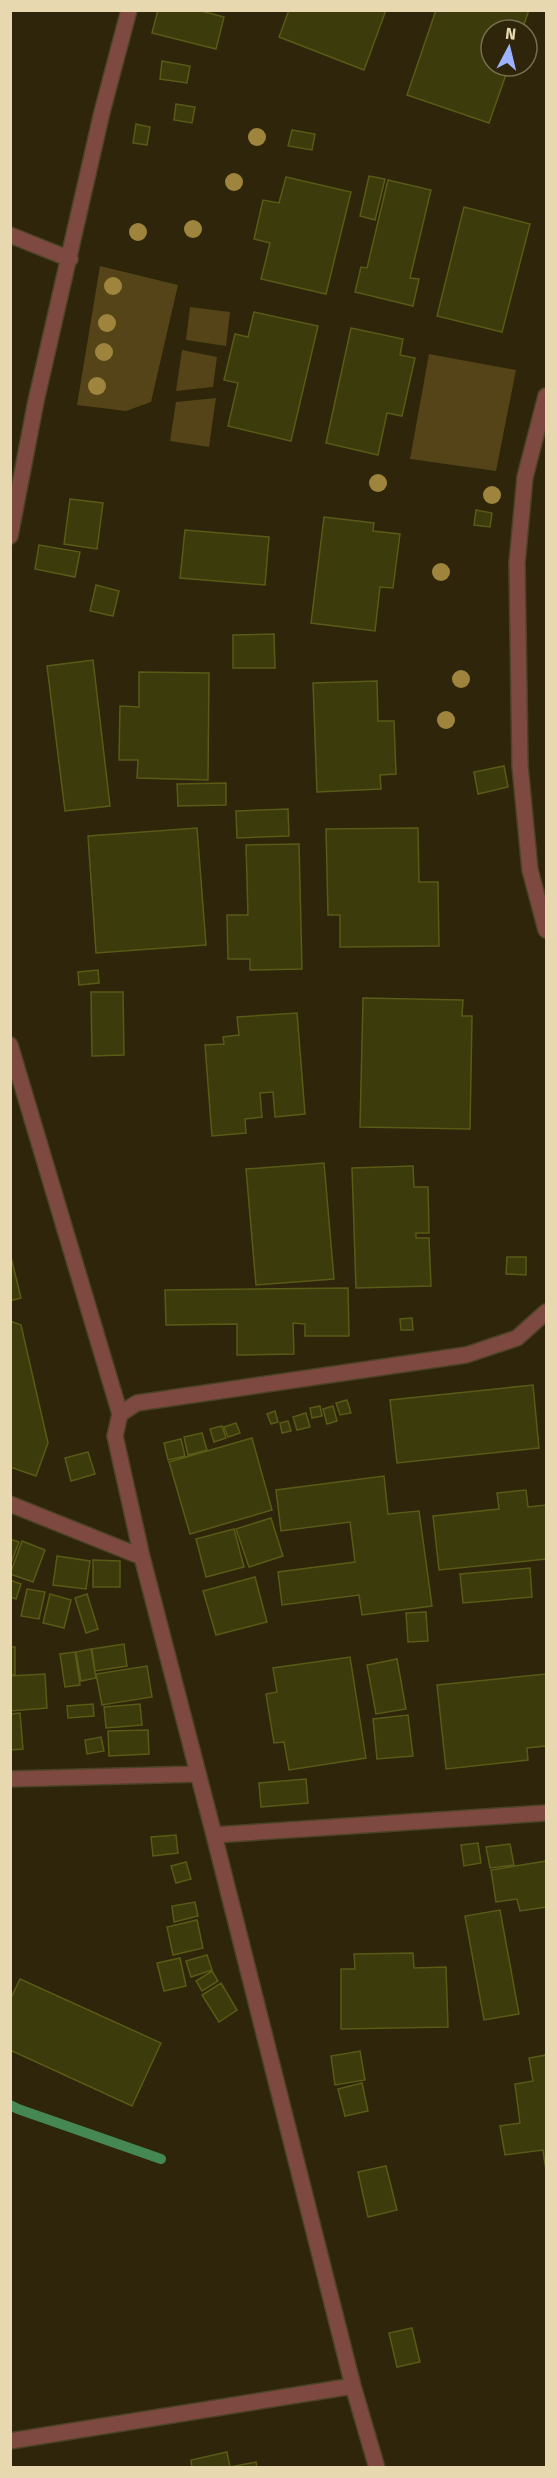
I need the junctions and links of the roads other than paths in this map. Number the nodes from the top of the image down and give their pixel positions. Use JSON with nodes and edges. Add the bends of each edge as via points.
{"nodes":[{"id":1,"x":129,"y":10,"type":"edge"},
{"id":2,"x":10,"y":235,"type":"edge"},
{"id":3,"x":70,"y":259,"type":"junction"},
{"id":4,"x":546,"y":396,"type":"edge"},
{"id":5,"x":10,"y":536,"type":"edge"},
{"id":6,"x":546,"y":930,"type":"edge"},
{"id":7,"x":11,"y":1048,"type":"edge"},
{"id":8,"x":546,"y":1312,"type":"edge"},
{"id":9,"x":120,"y":1414,"type":"junction"},
{"id":10,"x":10,"y":1504,"type":"edge"},
{"id":11,"x":142,"y":1557,"type":"junction"},
{"id":12,"x":197,"y":1774,"type":"junction"},
{"id":13,"x":10,"y":1779,"type":"edge"},
{"id":14,"x":546,"y":1813,"type":"edge"},
{"id":15,"x":214,"y":1835,"type":"junction"},
{"id":16,"x":353,"y":2386,"type":"junction"},
{"id":17,"x":10,"y":2441,"type":"edge"},
{"id":18,"x":377,"y":2468,"type":"edge"}],
"edges":[{"from":1,"to":3,"type":"street"},
{"from":2,"to":3,"type":"street"},
{"from":3,"to":5,"type":"street","via":[[36,401]]},
{"from":4,"to":6,"type":"street","via":[[525,477],[518,563],[520,766],[530,870]]},
{"from":7,"to":9,"type":"street"},
{"from":8,"to":9,"type":"street","via":[[517,1338],[466,1355],[137,1403]]},
{"from":9,"to":11,"type":"street","via":[[115,1436]]},
{"from":10,"to":11,"type":"street"},
{"from":11,"to":12,"type":"street"},
{"from":12,"to":13,"type":"street"},
{"from":12,"to":15,"type":"street"},
{"from":14,"to":15,"type":"street"},
{"from":15,"to":16,"type":"street"},
{"from":16,"to":17,"type":"street"},
{"from":16,"to":18,"type":"street"}]}
